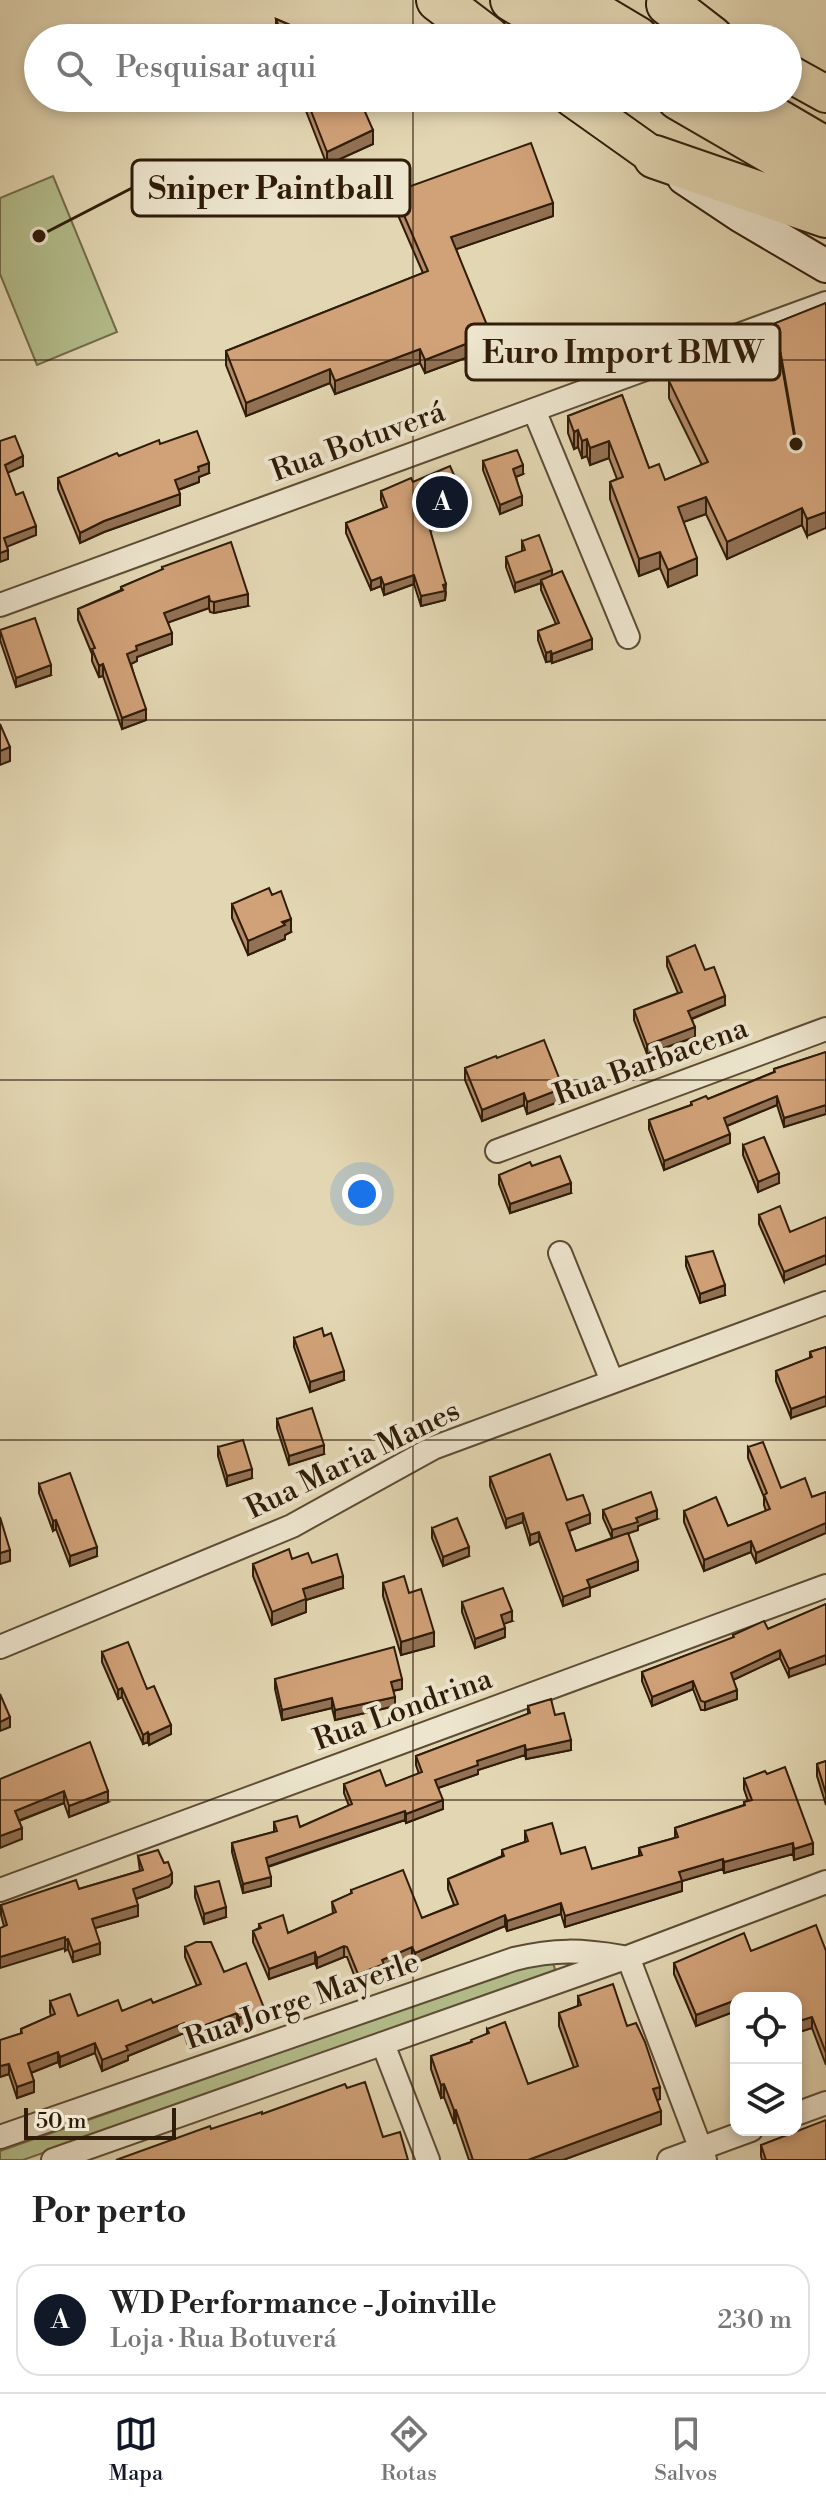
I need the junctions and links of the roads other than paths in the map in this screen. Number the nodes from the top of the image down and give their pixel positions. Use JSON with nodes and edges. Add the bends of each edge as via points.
{"nodes":[{"id":1,"x":412,"y":0,"type":"edge"},
{"id":2,"x":438,"y":0,"type":"edge"},
{"id":3,"x":512,"y":0,"type":"edge"},
{"id":4,"x":573,"y":0,"type":"edge"},
{"id":5,"x":664,"y":2,"type":"edge"},
{"id":6,"x":453,"y":24,"type":"edge"},
{"id":7,"x":470,"y":24,"type":"edge"},
{"id":8,"x":552,"y":24,"type":"edge"},
{"id":9,"x":613,"y":24,"type":"edge"},
{"id":10,"x":693,"y":24,"type":"edge"},
{"id":11,"x":702,"y":24,"type":"edge"},
{"id":12,"x":802,"y":81,"type":"edge"},
{"id":13,"x":826,"y":94,"type":"edge"},
{"id":14,"x":802,"y":106,"type":"edge"},
{"id":15,"x":592,"y":112,"type":"edge"},
{"id":16,"x":702,"y":112,"type":"edge"},
{"id":17,"x":763,"y":112,"type":"edge"},
{"id":18,"x":826,"y":124,"type":"edge"},
{"id":19,"x":826,"y":149,"type":"edge"},
{"id":20,"x":655,"y":157,"type":"junction"},
{"id":21,"x":826,"y":184,"type":"edge"},
{"id":22,"x":826,"y":216,"type":"edge"},
{"id":23,"x":826,"y":266,"type":"edge"},
{"id":24,"x":826,"y":303,"type":"edge"},
{"id":25,"x":534,"y":410,"type":"junction"},
{"id":26,"x":0,"y":605,"type":"edge"},
{"id":27,"x":628,"y":637,"type":"dead end"},
{"id":28,"x":826,"y":1029,"type":"edge"},
{"id":29,"x":497,"y":1151,"type":"dead end"},
{"id":30,"x":560,"y":1253,"type":"dead end"},
{"id":31,"x":826,"y":1303,"type":"edge"},
{"id":32,"x":612,"y":1381,"type":"junction"},
{"id":33,"x":826,"y":1586,"type":"edge"},
{"id":34,"x":0,"y":1647,"type":"edge"},
{"id":35,"x":826,"y":1882,"type":"edge"},
{"id":36,"x":0,"y":1890,"type":"edge"},
{"id":37,"x":628,"y":1957,"type":"junction"},
{"id":38,"x":383,"y":2044,"type":"junction"},
{"id":39,"x":826,"y":2103,"type":"edge"},
{"id":40,"x":802,"y":2112,"type":"edge"},
{"id":41,"x":739,"y":2136,"type":"edge"},
{"id":42,"x":0,"y":2137,"type":"edge"},
{"id":43,"x":703,"y":2154,"type":"edge"},
{"id":44,"x":53,"y":2160,"type":"edge"},
{"id":45,"x":428,"y":2160,"type":"edge"},
{"id":46,"x":669,"y":2160,"type":"edge"}],
"edges":[{"from":1,"to":6,"type":"main road"},
{"from":2,"to":7,"type":"highway"},
{"from":3,"to":8,"type":"highway"},
{"from":4,"to":9,"type":"highway"},
{"from":5,"to":10,"type":"highway"},
{"from":5,"to":11,"type":"main road"},
{"from":12,"to":13,"type":"main road"},
{"from":14,"to":18,"type":"highway"},
{"from":15,"to":20,"type":"main road"},
{"from":16,"to":21,"type":"highway"},
{"from":17,"to":19,"type":"highway"},
{"from":20,"to":22,"type":"highway"},
{"from":20,"to":23,"type":"main road"},
{"from":24,"to":25,"type":"street","name":"Rua Botuverá"},
{"from":25,"to":26,"type":"street","name":"Rua Botuverá"},
{"from":25,"to":27,"type":"street"},
{"from":28,"to":29,"type":"street","name":"Rua Barbacena"},
{"from":30,"to":32,"type":"street"},
{"from":31,"to":32,"type":"street","name":"Rua Maria Manes"},
{"from":32,"to":34,"type":"street","name":"Rua Maria Manes","via":[[433,1448],[292,1526]]},
{"from":33,"to":36,"type":"street","name":"Rua Londrina"},
{"from":35,"to":37,"type":"street","name":"Rua Jorge Mayerle"},
{"from":37,"to":38,"type":"street","name":"Rua Jorge Mayerle"},
{"from":37,"to":42,"type":"street","name":"Rua Jorge Mayerle","via":[[579,1950],[514,1959]]},
{"from":37,"to":43,"type":"street"},
{"from":38,"to":44,"type":"street","name":"Rua Jorge Mayerle"},
{"from":38,"to":45,"type":"street"},
{"from":39,"to":40,"type":"street"},
{"from":41,"to":43,"type":"street"},
{"from":43,"to":46,"type":"street"}]}
